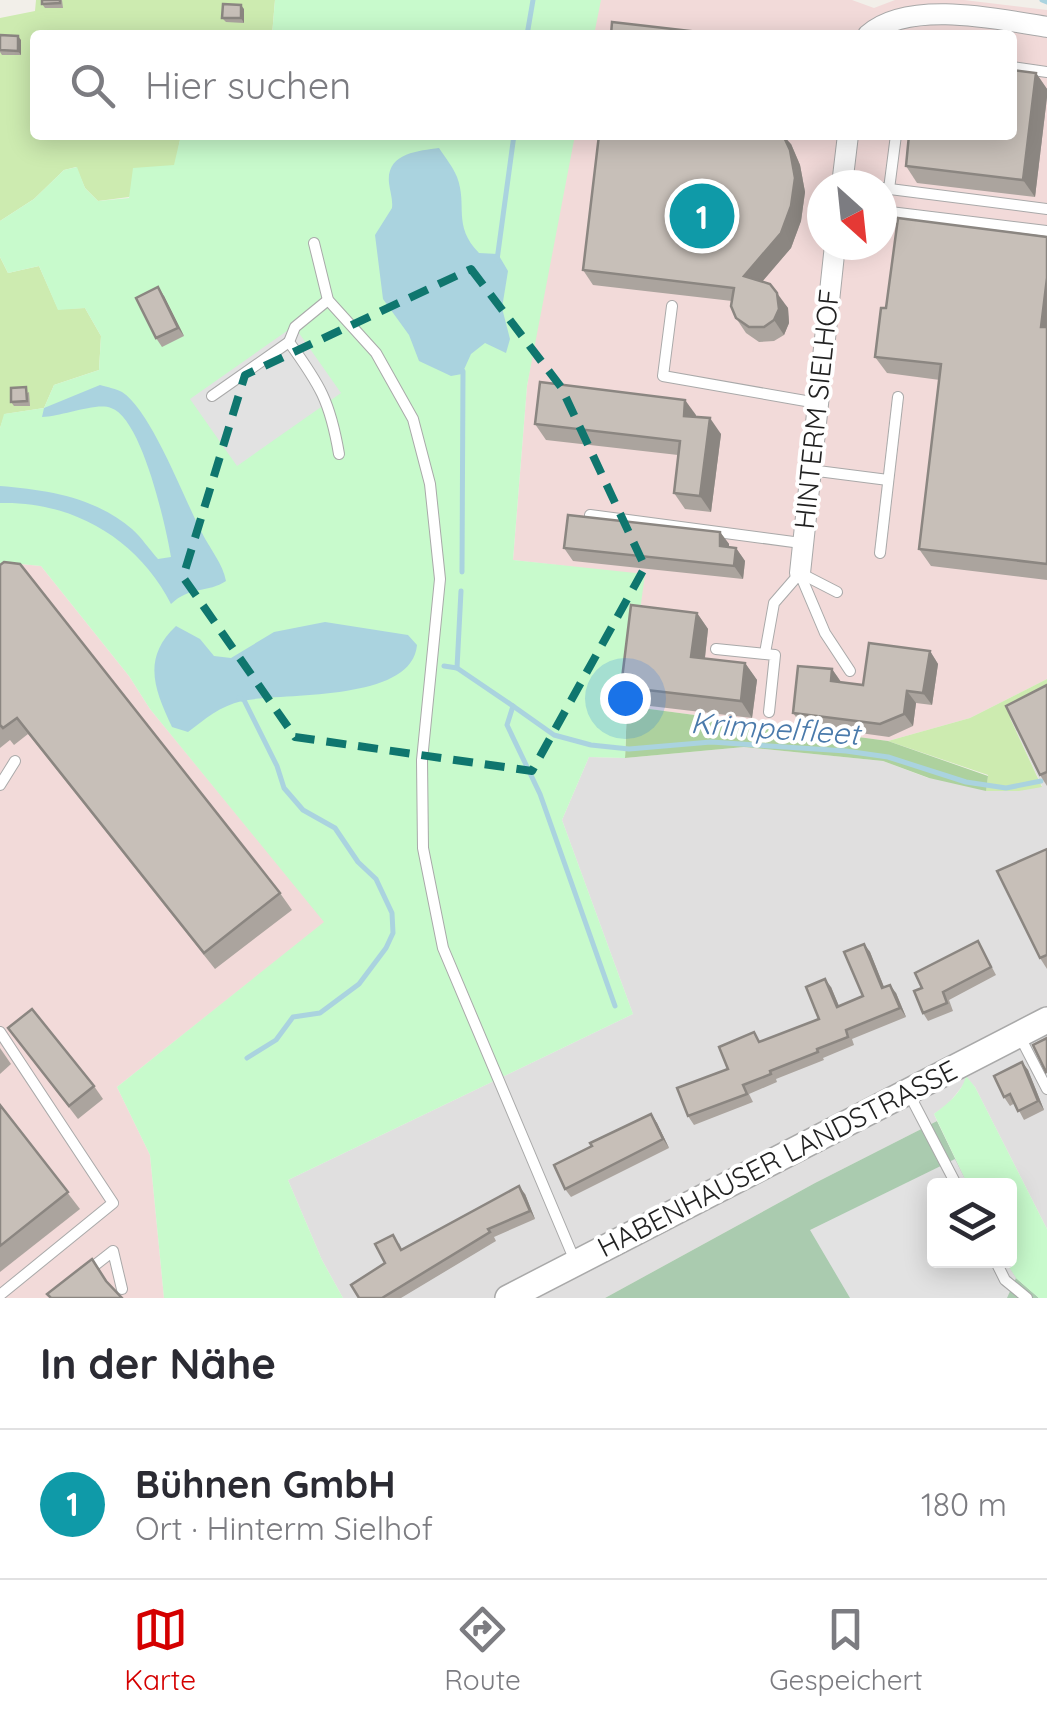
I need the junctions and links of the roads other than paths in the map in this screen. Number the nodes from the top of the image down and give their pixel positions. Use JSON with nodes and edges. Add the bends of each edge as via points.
{"nodes":[{"id":1,"x":1047,"y":27,"type":"edge"},
{"id":2,"x":874,"y":30,"type":"edge"},
{"id":3,"x":1017,"y":69,"type":"edge"},
{"id":4,"x":1047,"y":72,"type":"edge"},
{"id":5,"x":848,"y":140,"type":"edge"},
{"id":6,"x":895,"y":140,"type":"edge"},
{"id":7,"x":847,"y":170,"type":"edge"},
{"id":8,"x":890,"y":170,"type":"edge"},
{"id":9,"x":897,"y":190,"type":"edge"},
{"id":10,"x":1047,"y":209,"type":"edge"},
{"id":11,"x":897,"y":213,"type":"edge"},
{"id":12,"x":1047,"y":230,"type":"edge"},
{"id":13,"x":314,"y":243,"type":"dead end"},
{"id":14,"x":833,"y":260,"type":"edge"},
{"id":15,"x":328,"y":300,"type":"junction"},
{"id":16,"x":672,"y":306,"type":"dead end"},
{"id":17,"x":289,"y":342,"type":"junction"},
{"id":18,"x":212,"y":396,"type":"dead end"},
{"id":19,"x":898,"y":397,"type":"dead end"},
{"id":20,"x":816,"y":403,"type":"junction"},
{"id":21,"x":339,"y":454,"type":"dead end"},
{"id":22,"x":809,"y":470,"type":"junction"},
{"id":23,"x":888,"y":480,"type":"junction"},
{"id":24,"x":590,"y":515,"type":"edge"},
{"id":25,"x":801,"y":543,"type":"junction"},
{"id":26,"x":880,"y":553,"type":"dead end"},
{"id":27,"x":800,"y":573,"type":"junction"},
{"id":28,"x":837,"y":592,"type":"dead end"},
{"id":29,"x":716,"y":649,"type":"dead end"},
{"id":30,"x":764,"y":654,"type":"junction"},
{"id":31,"x":850,"y":671,"type":"dead end"},
{"id":32,"x":769,"y":712,"type":"dead end"},
{"id":33,"x":14,"y":761,"type":"dead end"},
{"id":34,"x":0,"y":784,"type":"edge"},
{"id":35,"x":1047,"y":1020,"type":"edge"},
{"id":36,"x":0,"y":1032,"type":"edge"},
{"id":37,"x":1019,"y":1034,"type":"junction"},
{"id":38,"x":1047,"y":1089,"type":"edge"},
{"id":39,"x":908,"y":1091,"type":"junction"},
{"id":40,"x":953,"y":1178,"type":"edge"},
{"id":41,"x":576,"y":1262,"type":"junction"},
{"id":42,"x":1000,"y":1268,"type":"edge"},
{"id":43,"x":68,"y":1286,"type":"edge"},
{"id":44,"x":122,"y":1289,"type":"dead end"},
{"id":45,"x":0,"y":1294,"type":"edge"},
{"id":46,"x":508,"y":1298,"type":"edge"},
{"id":47,"x":1026,"y":1298,"type":"edge"}],
"edges":[{"from":1,"to":2,"type":"street","via":[[910,8]]},
{"from":3,"to":4,"type":"lane"},
{"from":5,"to":7,"type":"street"},
{"from":6,"to":8,"type":"lane"},
{"from":9,"to":10,"type":"lane"},
{"from":11,"to":12,"type":"lane"},
{"from":13,"to":15,"type":"lane"},
{"from":14,"to":20,"type":"street","name":"HINTERM SIELHOF"},
{"from":15,"to":17,"type":"lane","via":[[295,326]]},
{"from":15,"to":41,"type":"lane","via":[[376,353],[413,419],[430,484],[440,579],[422,760],[423,848],[444,948]]},
{"from":16,"to":20,"type":"lane","via":[[664,376]]},
{"from":17,"to":18,"type":"lane"},
{"from":17,"to":21,"type":"lane","via":[[332,412]]},
{"from":19,"to":23,"type":"lane"},
{"from":20,"to":22,"type":"street","name":"HINTERM SIELHOF"},
{"from":22,"to":23,"type":"lane"},
{"from":22,"to":25,"type":"street","name":"HINTERM SIELHOF"},
{"from":23,"to":26,"type":"lane"},
{"from":24,"to":25,"type":"lane"},
{"from":25,"to":27,"type":"street","name":"HINTERM SIELHOF"},
{"from":27,"to":28,"type":"lane"},
{"from":27,"to":30,"type":"lane","via":[[774,603]]},
{"from":27,"to":31,"type":"lane"},
{"from":29,"to":30,"type":"lane"},
{"from":30,"to":32,"type":"lane","via":[[775,656]]},
{"from":33,"to":34,"type":"lane"},
{"from":35,"to":37,"type":"street","name":"HABENHAUSER LANDSTRASSE"},
{"from":36,"to":45,"type":"lane","via":[[113,1203]]},
{"from":37,"to":38,"type":"lane"},
{"from":37,"to":39,"type":"street","name":"HABENHAUSER LANDSTRASSE"},
{"from":39,"to":40,"type":"lane"},
{"from":39,"to":41,"type":"street","name":"HABENHAUSER LANDSTRASSE"},
{"from":41,"to":46,"type":"street","name":"HABENHAUSER LANDSTRASSE"},
{"from":42,"to":47,"type":"lane"},
{"from":43,"to":44,"type":"lane","via":[[113,1251]]}]}
